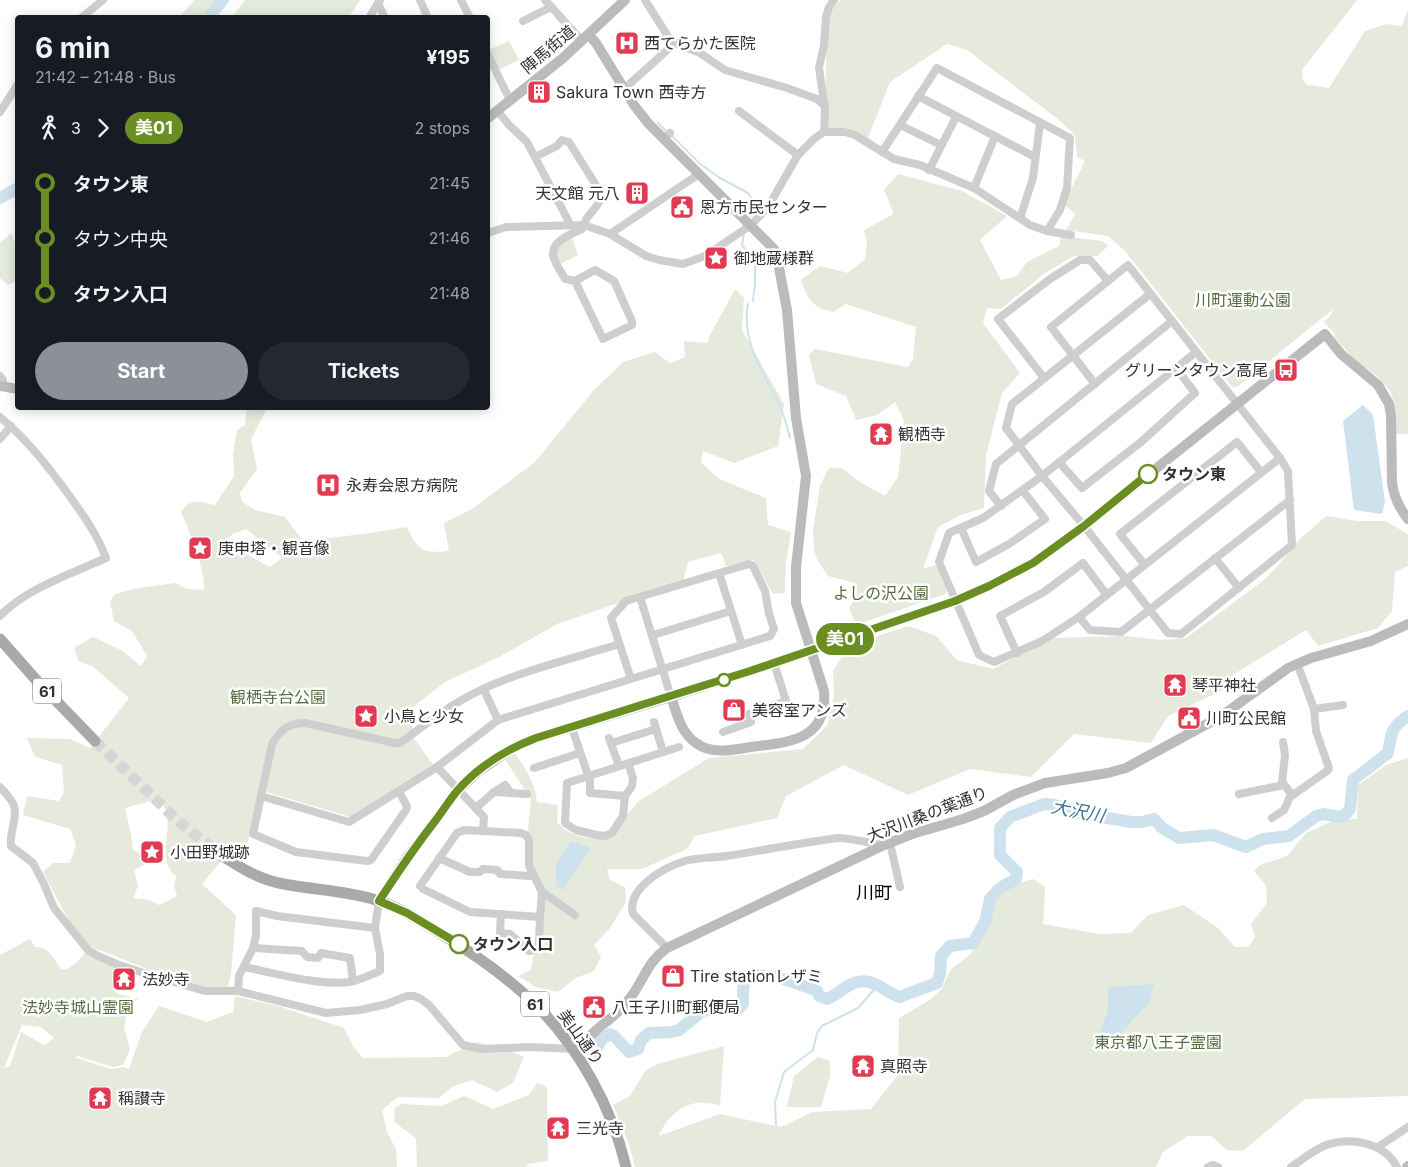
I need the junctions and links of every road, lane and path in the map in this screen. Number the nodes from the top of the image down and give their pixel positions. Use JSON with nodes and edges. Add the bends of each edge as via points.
{"nodes":[{"id":1,"x":103,"y":0,"type":"edge"},
{"id":2,"x":420,"y":0,"type":"edge"},
{"id":3,"x":461,"y":0,"type":"edge"},
{"id":4,"x":545,"y":0,"type":"edge"},
{"id":5,"x":625,"y":0,"type":"edge"},
{"id":6,"x":645,"y":0,"type":"edge"},
{"id":7,"x":834,"y":0,"type":"edge"},
{"id":8,"x":379,"y":2,"type":"edge"},
{"id":9,"x":551,"y":7,"type":"junction"},
{"id":10,"x":85,"y":15,"type":"edge"},
{"id":11,"x":371,"y":15,"type":"edge"},
{"id":12,"x":384,"y":15,"type":"edge"},
{"id":13,"x":427,"y":15,"type":"edge"},
{"id":14,"x":468,"y":15,"type":"edge"},
{"id":15,"x":523,"y":21,"type":"dead end"},
{"id":16,"x":586,"y":38,"type":"junction"},
{"id":17,"x":675,"y":43,"type":"junction"},
{"id":18,"x":490,"y":59,"type":"edge"},
{"id":19,"x":15,"y":89,"type":"edge"},
{"id":20,"x":624,"y":89,"type":"junction"},
{"id":21,"x":918,"y":96,"type":"junction"},
{"id":22,"x":510,"y":100,"type":"junction"},
{"id":23,"x":825,"y":106,"type":"junction"},
{"id":24,"x":0,"y":112,"type":"edge"},
{"id":25,"x":491,"y":112,"type":"edge"},
{"id":26,"x":739,"y":112,"type":"dead end"},
{"id":27,"x":956,"y":117,"type":"junction"},
{"id":28,"x":1040,"y":122,"type":"junction"},
{"id":29,"x":900,"y":125,"type":"junction"},
{"id":30,"x":824,"y":132,"type":"junction"},
{"id":31,"x":995,"y":136,"type":"junction"},
{"id":32,"x":941,"y":146,"type":"junction"},
{"id":33,"x":882,"y":152,"type":"junction"},
{"id":34,"x":798,"y":155,"type":"junction"},
{"id":35,"x":535,"y":157,"type":"junction"},
{"id":36,"x":1035,"y":157,"type":"junction"},
{"id":37,"x":930,"y":170,"type":"junction"},
{"id":38,"x":698,"y":174,"type":"junction"},
{"id":39,"x":974,"y":188,"type":"junction"},
{"id":40,"x":1020,"y":218,"type":"junction"},
{"id":41,"x":570,"y":224,"type":"junction"},
{"id":42,"x":584,"y":225,"type":"junction"},
{"id":43,"x":751,"y":225,"type":"junction"},
{"id":44,"x":1047,"y":231,"type":"junction"},
{"id":45,"x":490,"y":232,"type":"edge"},
{"id":46,"x":610,"y":234,"type":"junction"},
{"id":47,"x":1071,"y":236,"type":"dead end"},
{"id":48,"x":575,"y":281,"type":"junction"},
{"id":49,"x":1108,"y":281,"type":"junction"},
{"id":50,"x":1150,"y":294,"type":"junction"},
{"id":51,"x":1172,"y":321,"type":"junction"},
{"id":52,"x":1196,"y":352,"type":"junction"},
{"id":53,"x":1073,"y":355,"type":"junction"},
{"id":54,"x":1176,"y":368,"type":"junction"},
{"id":55,"x":1044,"y":378,"type":"junction"},
{"id":56,"x":1,"y":383,"type":"edge"},
{"id":57,"x":1095,"y":384,"type":"junction"},
{"id":58,"x":15,"y":386,"type":"edge"},
{"id":59,"x":1237,"y":404,"type":"junction"},
{"id":60,"x":0,"y":417,"type":"edge"},
{"id":61,"x":11,"y":426,"type":"junction"},
{"id":62,"x":0,"y":439,"type":"edge"},
{"id":63,"x":1019,"y":445,"type":"junction"},
{"id":64,"x":1280,"y":458,"type":"junction"},
{"id":65,"x":1060,"y":462,"type":"junction"},
{"id":66,"x":1261,"y":472,"type":"junction"},
{"id":67,"x":1042,"y":476,"type":"junction"},
{"id":68,"x":1023,"y":490,"type":"junction"},
{"id":69,"x":1290,"y":500,"type":"junction"},
{"id":70,"x":1001,"y":506,"type":"junction"},
{"id":71,"x":1408,"y":519,"type":"edge"},
{"id":72,"x":1084,"y":526,"type":"junction"},
{"id":73,"x":961,"y":528,"type":"junction"},
{"id":74,"x":1215,"y":558,"type":"junction"},
{"id":75,"x":1144,"y":564,"type":"junction"},
{"id":76,"x":719,"y":573,"type":"junction"},
{"id":77,"x":1125,"y":579,"type":"junction"},
{"id":78,"x":1239,"y":588,"type":"junction"},
{"id":79,"x":1106,"y":594,"type":"junction"},
{"id":80,"x":640,"y":597,"type":"junction"},
{"id":81,"x":955,"y":601,"type":"junction"},
{"id":82,"x":1148,"y":609,"type":"junction"},
{"id":83,"x":731,"y":611,"type":"junction"},
{"id":84,"x":0,"y":616,"type":"edge"},
{"id":85,"x":1079,"y":617,"type":"junction"},
{"id":86,"x":1408,"y":624,"type":"edge"},
{"id":87,"x":653,"y":635,"type":"junction"},
{"id":88,"x":0,"y":639,"type":"edge"},
{"id":89,"x":619,"y":644,"type":"junction"},
{"id":90,"x":742,"y":645,"type":"junction"},
{"id":91,"x":1017,"y":653,"type":"junction"},
{"id":92,"x":774,"y":663,"type":"junction"},
{"id":93,"x":1297,"y":663,"type":"junction"},
{"id":94,"x":664,"y":669,"type":"junction"},
{"id":95,"x":631,"y":679,"type":"junction"},
{"id":96,"x":484,"y":690,"type":"junction"},
{"id":97,"x":672,"y":697,"type":"junction"},
{"id":98,"x":1343,"y":705,"type":"dead end"},
{"id":99,"x":1314,"y":708,"type":"junction"},
{"id":100,"x":498,"y":720,"type":"junction"},
{"id":101,"x":572,"y":728,"type":"junction"},
{"id":102,"x":723,"y":732,"type":"dead end"},
{"id":103,"x":96,"y":740,"type":"tunnel mouth"},
{"id":104,"x":1283,"y":742,"type":"dead end"},
{"id":105,"x":679,"y":747,"type":"dead end"},
{"id":106,"x":663,"y":752,"type":"junction"},
{"id":107,"x":580,"y":753,"type":"junction"},
{"id":108,"x":628,"y":764,"type":"junction"},
{"id":109,"x":619,"y":766,"type":"junction"},
{"id":110,"x":437,"y":767,"type":"junction"},
{"id":111,"x":534,"y":768,"type":"dead end"},
{"id":112,"x":588,"y":776,"type":"junction"},
{"id":113,"x":1284,"y":785,"type":"junction"},
{"id":114,"x":0,"y":787,"type":"edge"},
{"id":115,"x":458,"y":790,"type":"junction"},
{"id":116,"x":399,"y":792,"type":"junction"},
{"id":117,"x":527,"y":794,"type":"dead end"},
{"id":118,"x":1240,"y":794,"type":"dead end"},
{"id":119,"x":1292,"y":795,"type":"junction"},
{"id":120,"x":261,"y":796,"type":"junction"},
{"id":121,"x":625,"y":796,"type":"junction"},
{"id":122,"x":476,"y":808,"type":"junction"},
{"id":123,"x":1272,"y":818,"type":"dead end"},
{"id":124,"x":483,"y":831,"type":"junction"},
{"id":125,"x":887,"y":844,"type":"junction"},
{"id":126,"x":224,"y":857,"type":"tunnel mouth"},
{"id":127,"x":439,"y":858,"type":"junction"},
{"id":128,"x":533,"y":875,"type":"junction"},
{"id":129,"x":900,"y":887,"type":"dead end"},
{"id":130,"x":542,"y":892,"type":"junction"},
{"id":131,"x":379,"y":901,"type":"junction"},
{"id":132,"x":501,"y":914,"type":"junction"},
{"id":133,"x":575,"y":915,"type":"dead end"},
{"id":134,"x":540,"y":917,"type":"junction"},
{"id":135,"x":375,"y":928,"type":"junction"},
{"id":136,"x":254,"y":948,"type":"junction"},
{"id":137,"x":667,"y":948,"type":"junction"},
{"id":138,"x":244,"y":967,"type":"junction"},
{"id":139,"x":353,"y":981,"type":"junction"},
{"id":140,"x":238,"y":991,"type":"junction"},
{"id":141,"x":573,"y":1049,"type":"junction"},
{"id":142,"x":1408,"y":1127,"type":"edge"},
{"id":143,"x":1378,"y":1147,"type":"junction"},
{"id":144,"x":626,"y":1167,"type":"edge"},
{"id":145,"x":1208,"y":1167,"type":"edge"},
{"id":146,"x":1218,"y":1167,"type":"edge"},
{"id":147,"x":1291,"y":1167,"type":"edge"},
{"id":148,"x":1398,"y":1167,"type":"edge"}],
"edges":[{"from":1,"to":10,"type":"street"},
{"from":2,"to":13,"type":"street"},
{"from":3,"to":14,"type":"street"},
{"from":4,"to":9,"type":"street"},
{"from":5,"to":16,"type":"street","name":"陣馬街道"},
{"from":6,"to":17,"type":"street"},
{"from":7,"to":23,"type":"street","via":[[826,17],[819,68]]},
{"from":8,"to":11,"type":"street"},
{"from":8,"to":12,"type":"street"},
{"from":9,"to":15,"type":"street"},
{"from":9,"to":16,"type":"street"},
{"from":16,"to":20,"type":"street","via":[[596,43]]},
{"from":16,"to":22,"type":"street","name":"陣馬街道"},
{"from":17,"to":20,"type":"street"},
{"from":17,"to":23,"type":"street","via":[[700,53],[725,70],[787,88],[817,99]]},
{"from":18,"to":22,"type":"street"},
{"from":19,"to":24,"type":"street"},
{"from":20,"to":38,"type":"street","via":[[637,110],[667,136]]},
{"from":21,"to":27,"type":"street"},
{"from":21,"to":28,"type":"street","via":[[937,68]]},
{"from":21,"to":29,"type":"street"},
{"from":22,"to":25,"type":"street","name":"陣馬街道"},
{"from":23,"to":30,"type":"street"},
{"from":25,"to":35,"type":"street","via":[[527,142]]},
{"from":26,"to":34,"type":"street"},
{"from":27,"to":31,"type":"street"},
{"from":27,"to":32,"type":"street"},
{"from":28,"to":36,"type":"street"},
{"from":28,"to":44,"type":"street","via":[[1070,138],[1067,188],[1060,210]]},
{"from":29,"to":32,"type":"street"},
{"from":29,"to":33,"type":"street"},
{"from":30,"to":33,"type":"street","via":[[856,135]]},
{"from":30,"to":34,"type":"street"},
{"from":31,"to":36,"type":"street"},
{"from":31,"to":39,"type":"street"},
{"from":32,"to":37,"type":"street"},
{"from":33,"to":37,"type":"street"},
{"from":34,"to":43,"type":"street","via":[[768,208]]},
{"from":35,"to":41,"type":"street"},
{"from":35,"to":42,"type":"street","via":[[562,140],[569,142],[602,195]]},
{"from":36,"to":40,"type":"street","via":[[1033,178]]},
{"from":37,"to":39,"type":"street"},
{"from":38,"to":43,"type":"street"},
{"from":38,"to":46,"type":"street"},
{"from":39,"to":40,"type":"street"},
{"from":40,"to":44,"type":"street"},
{"from":41,"to":42,"type":"street"},
{"from":41,"to":45,"type":"street","via":[[506,228]]},
{"from":42,"to":46,"type":"street"},
{"from":42,"to":48,"type":"street","via":[[565,236],[552,253],[565,279]]},
{"from":43,"to":46,"type":"street","via":[[706,256],[683,264],[646,256]]},
{"from":43,"to":97,"type":"street","via":[[777,257],[787,310],[796,418],[806,476],[796,567],[796,603],[825,703],[814,728],[801,739],[720,751],[706,749],[690,738],[683,730]]},
{"from":44,"to":47,"type":"street"},
{"from":48,"to":48,"type":"street","via":[[595,270],[614,281],[632,325],[602,339]]},
{"from":49,"to":50,"type":"street","via":[[1128,265]]},
{"from":49,"to":53,"type":"street","via":[[1051,327]]},
{"from":49,"to":55,"type":"street","via":[[1090,260],[1080,260],[998,320]]},
{"from":50,"to":51,"type":"street"},
{"from":50,"to":53,"type":"street"},
{"from":51,"to":52,"type":"street"},
{"from":51,"to":57,"type":"street"},
{"from":52,"to":54,"type":"street"},
{"from":52,"to":59,"type":"street"},
{"from":53,"to":55,"type":"street"},
{"from":53,"to":57,"type":"street"},
{"from":54,"to":65,"type":"street"},
{"from":54,"to":65,"type":"street","via":[[1195,393],[1141,442],[1082,488]]},
{"from":55,"to":63,"type":"street","via":[[1012,404],[1006,428]]},
{"from":56,"to":58,"type":"street"},
{"from":57,"to":63,"type":"street"},
{"from":59,"to":64,"type":"street"},
{"from":59,"to":71,"type":"street","via":[[1325,334],[1341,354],[1378,385],[1389,404],[1392,483]]},
{"from":59,"to":72,"type":"street"},
{"from":60,"to":61,"type":"street"},
{"from":61,"to":62,"type":"street"},
{"from":61,"to":84,"type":"street","via":[[63,487],[85,518],[106,558],[27,595]]},
{"from":63,"to":67,"type":"street"},
{"from":63,"to":70,"type":"street","via":[[996,464],[989,491]]},
{"from":64,"to":66,"type":"street"},
{"from":64,"to":69,"type":"street","via":[[1288,471]]},
{"from":65,"to":67,"type":"street"},
{"from":66,"to":75,"type":"street"},
{"from":66,"to":75,"type":"street","via":[[1237,442],[1166,496],[1120,534]]},
{"from":67,"to":68,"type":"street"},
{"from":67,"to":72,"type":"street"},
{"from":68,"to":70,"type":"street"},
{"from":68,"to":73,"type":"street","via":[[1045,518],[1009,544],[976,562]]},
{"from":69,"to":74,"type":"street"},
{"from":69,"to":78,"type":"street","via":[[1292,545]]},
{"from":70,"to":73,"type":"street"},
{"from":72,"to":77,"type":"street"},
{"from":72,"to":81,"type":"street","via":[[1033,563]]},
{"from":73,"to":81,"type":"street","via":[[949,533],[939,562]]},
{"from":74,"to":78,"type":"street"},
{"from":74,"to":82,"type":"street"},
{"from":75,"to":77,"type":"street"},
{"from":76,"to":80,"type":"street"},
{"from":76,"to":83,"type":"street"},
{"from":76,"to":90,"type":"street","via":[[749,564],[765,591],[774,629],[770,636]]},
{"from":77,"to":79,"type":"street"},
{"from":77,"to":82,"type":"street"},
{"from":78,"to":82,"type":"street","via":[[1181,634],[1168,633]]},
{"from":79,"to":85,"type":"street"},
{"from":79,"to":91,"type":"street","via":[[1083,563],[1044,592],[1000,616]]},
{"from":80,"to":87,"type":"street"},
{"from":80,"to":89,"type":"street","via":[[626,601],[611,618]]},
{"from":81,"to":91,"type":"street","via":[[979,655],[994,662]]},
{"from":81,"to":92,"type":"street","bridge":true},
{"from":82,"to":85,"type":"street","via":[[1121,632],[1090,630]]},
{"from":83,"to":87,"type":"street"},
{"from":83,"to":90,"type":"street"},
{"from":85,"to":91,"type":"street"},
{"from":86,"to":93,"type":"street","name":"大沢川桑の葉通り","via":[[1371,641]]},
{"from":87,"to":94,"type":"street"},
{"from":88,"to":103,"type":"main road","number":"61"},
{"from":89,"to":95,"type":"street"},
{"from":89,"to":96,"type":"street","via":[[511,678]]},
{"from":90,"to":94,"type":"street"},
{"from":92,"to":97,"type":"street"},
{"from":92,"to":102,"type":"street","via":[[786,702],[749,714],[751,722]]},
{"from":93,"to":99,"type":"street"},
{"from":93,"to":125,"type":"street","name":"大沢川桑の葉通り","via":[[1212,722],[1126,768],[1045,782],[963,820]]},
{"from":94,"to":95,"type":"street"},
{"from":94,"to":97,"type":"street"},
{"from":95,"to":100,"type":"street"},
{"from":96,"to":100,"type":"street"},
{"from":96,"to":120,"type":"street","via":[[460,701],[400,743],[305,723],[288,726],[272,744]]},
{"from":97,"to":101,"type":"street"},
{"from":98,"to":99,"type":"street"},
{"from":99,"to":119,"type":"street","via":[[1316,731],[1329,768],[1309,779]]},
{"from":100,"to":110,"type":"street"},
{"from":101,"to":107,"type":"street"},
{"from":101,"to":115,"type":"street","via":[[514,747]]},
{"from":104,"to":113,"type":"street"},
{"from":105,"to":106,"type":"street"},
{"from":106,"to":108,"type":"street"},
{"from":106,"to":109,"type":"street","via":[[655,726],[610,740]]},
{"from":107,"to":111,"type":"street"},
{"from":107,"to":112,"type":"street"},
{"from":108,"to":109,"type":"street"},
{"from":108,"to":121,"type":"street","via":[[633,778]]},
{"from":109,"to":112,"type":"street"},
{"from":110,"to":115,"type":"street"},
{"from":110,"to":116,"type":"street"},
{"from":112,"to":121,"type":"street","via":[[590,793]]},
{"from":112,"to":121,"type":"street","via":[[567,783],[565,823],[576,830],[605,836],[612,832],[623,816]]},
{"from":113,"to":118,"type":"street"},
{"from":113,"to":119,"type":"street"},
{"from":114,"to":140,"type":"street","via":[[14,806],[11,846],[33,863],[50,903],[88,950],[119,965],[192,988]]},
{"from":115,"to":122,"type":"street"},
{"from":115,"to":131,"type":"street"},
{"from":116,"to":120,"type":"street","via":[[349,822]]},
{"from":116,"to":120,"type":"street","via":[[406,810],[371,860],[367,861],[296,852],[253,834]]},
{"from":117,"to":122,"type":"street","via":[[511,793],[505,785]]},
{"from":119,"to":123,"type":"street","via":[[1284,810]]},
{"from":122,"to":124,"type":"street","via":[[484,817]]},
{"from":124,"to":127,"type":"street","via":[[457,832]]},
{"from":124,"to":128,"type":"street","via":[[526,835]]},
{"from":125,"to":129,"type":"street"},
{"from":125,"to":137,"type":"street","name":"大沢川桑の葉通り"},
{"from":125,"to":137,"type":"street","via":[[837,838],[687,860],[671,866],[640,888],[632,910]]},
{"from":126,"to":131,"type":"main road","name":"美山通り","number":"61","via":[[277,883],[343,892]]},
{"from":127,"to":128,"type":"street","via":[[470,872],[483,869],[497,870],[500,874]]},
{"from":127,"to":132,"type":"street","via":[[420,886],[423,889],[470,912]]},
{"from":128,"to":130,"type":"street"},
{"from":130,"to":133,"type":"street"},
{"from":130,"to":134,"type":"street"},
{"from":131,"to":135,"type":"street"},
{"from":131,"to":141,"type":"main road","name":"美山通り","number":"61","via":[[433,928],[487,964],[535,1005]]},
{"from":132,"to":134,"type":"street"},
{"from":132,"to":134,"type":"street","via":[[500,933],[510,934],[529,951],[540,944]]},
{"from":135,"to":136,"type":"street","via":[[256,911]]},
{"from":135,"to":139,"type":"street","via":[[380,971]]},
{"from":136,"to":138,"type":"street"},
{"from":136,"to":139,"type":"street","via":[[302,951],[307,957],[318,958],[321,953],[350,958]]},
{"from":137,"to":141,"type":"street","name":"大沢川桑の葉通り","via":[[652,961],[615,1016]]},
{"from":138,"to":139,"type":"street","via":[[312,980]]},
{"from":138,"to":140,"type":"street","via":[[239,976]]},
{"from":140,"to":141,"type":"street","via":[[326,1013],[360,1010],[414,996],[429,1005],[463,1045],[481,1049]]},
{"from":141,"to":144,"type":"main road","name":"美山通り","number":"61","via":[[606,1108]]},
{"from":142,"to":143,"type":"street"},
{"from":143,"to":147,"type":"street","via":[[1358,1142],[1332,1144]]},
{"from":143,"to":148,"type":"street"},
{"from":145,"to":146,"type":"street"}]}
